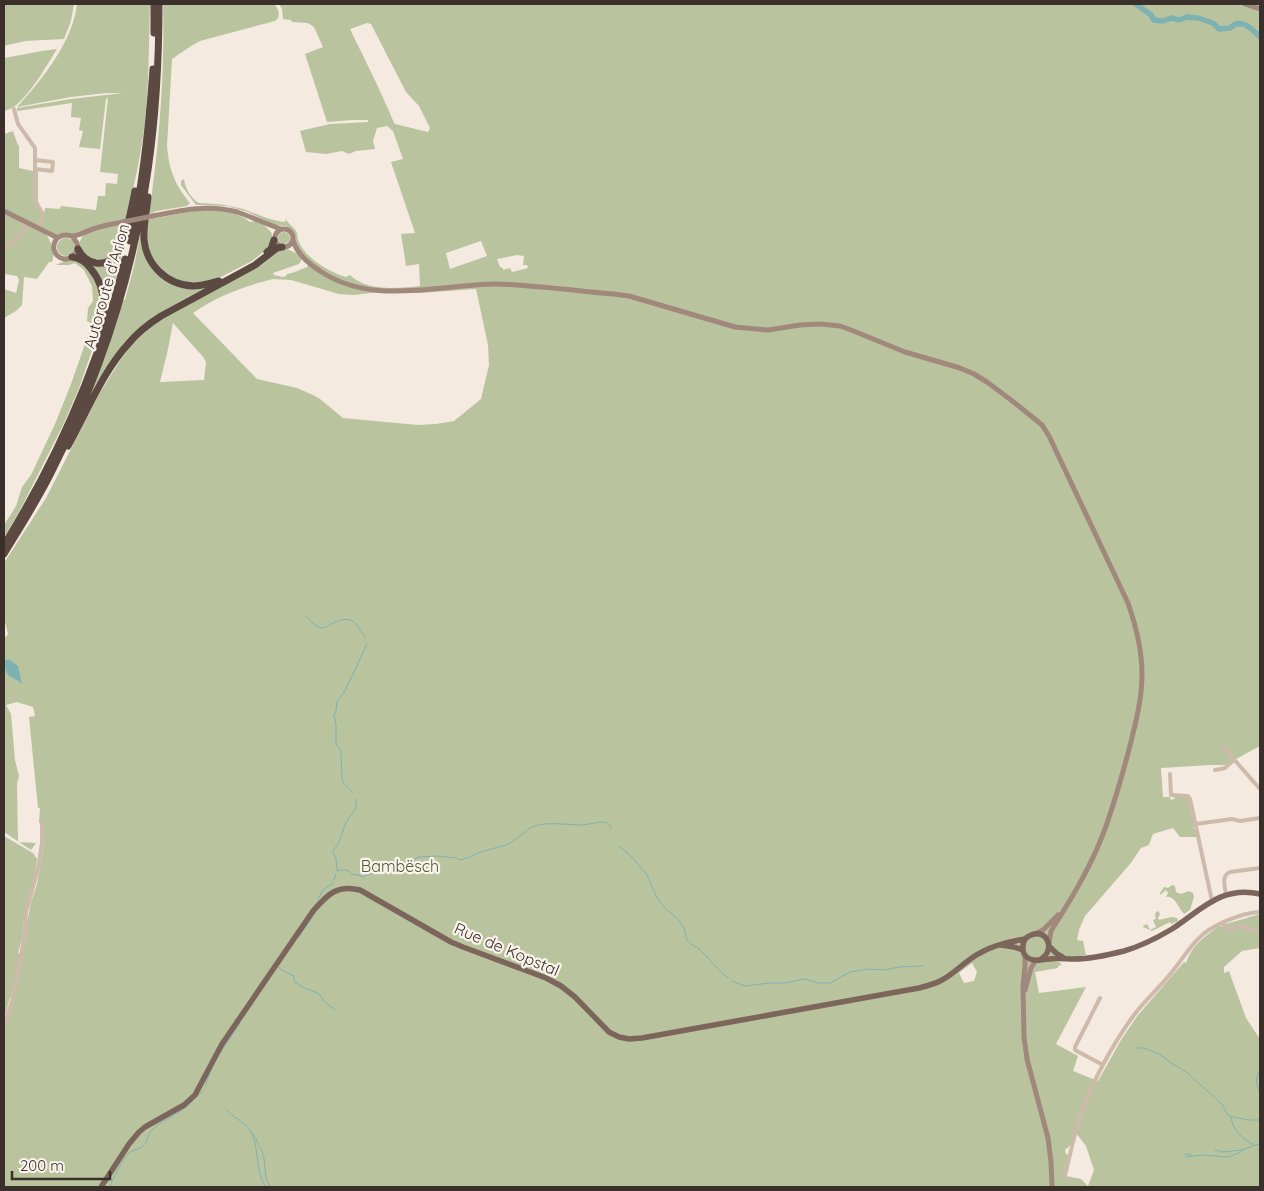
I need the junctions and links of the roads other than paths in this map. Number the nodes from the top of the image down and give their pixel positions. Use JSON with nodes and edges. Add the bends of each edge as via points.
{"nodes":[{"id":1,"x":154,"y":4,"type":"edge"},
{"id":2,"x":159,"y":4,"type":"edge"},
{"id":3,"x":1245,"y":4,"type":"edge"},
{"id":4,"x":1260,"y":9,"type":"edge"},
{"id":5,"x":14,"y":109,"type":"dead end"},
{"id":6,"x":150,"y":153,"type":"junction"},
{"id":7,"x":35,"y":160,"type":"junction"},
{"id":8,"x":35,"y":169,"type":"junction"},
{"id":9,"x":142,"y":175,"type":"junction"},
{"id":10,"x":4,"y":211,"type":"edge"},
{"id":11,"x":28,"y":223,"type":"junction"},
{"id":12,"x":264,"y":223,"type":"junction"},
{"id":13,"x":40,"y":229,"type":"junction"},
{"id":14,"x":280,"y":229,"type":"junction"},
{"id":15,"x":85,"y":233,"type":"junction"},
{"id":16,"x":72,"y":236,"type":"junction"},
{"id":17,"x":58,"y":238,"type":"junction"},
{"id":18,"x":275,"y":238,"type":"junction"},
{"id":19,"x":293,"y":240,"type":"junction"},
{"id":20,"x":54,"y":245,"type":"junction"},
{"id":21,"x":77,"y":246,"type":"junction"},
{"id":22,"x":4,"y":247,"type":"edge"},
{"id":23,"x":284,"y":247,"type":"junction"},
{"id":24,"x":301,"y":255,"type":"junction"},
{"id":25,"x":72,"y":257,"type":"junction"},
{"id":26,"x":91,"y":370,"type":"junction"},
{"id":27,"x":53,"y":469,"type":"junction"},
{"id":28,"x":4,"y":545,"type":"edge"},
{"id":29,"x":4,"y":554,"type":"edge"},
{"id":30,"x":1224,"y":748,"type":"dead end"},
{"id":31,"x":1234,"y":760,"type":"junction"},
{"id":32,"x":1215,"y":770,"type":"dead end"},
{"id":33,"x":1170,"y":774,"type":"dead end"},
{"id":34,"x":1260,"y":789,"type":"edge"},
{"id":35,"x":1260,"y":818,"type":"edge"},
{"id":36,"x":42,"y":823,"type":"dead end"},
{"id":37,"x":1196,"y":824,"type":"junction"},
{"id":38,"x":1260,"y":868,"type":"edge"},
{"id":39,"x":1260,"y":894,"type":"edge"},
{"id":40,"x":1226,"y":895,"type":"junction"},
{"id":41,"x":1212,"y":901,"type":"junction"},
{"id":42,"x":1064,"y":909,"type":"junction"},
{"id":43,"x":1260,"y":912,"type":"edge"},
{"id":44,"x":1223,"y":923,"type":"junction"},
{"id":45,"x":1260,"y":932,"type":"edge"},
{"id":46,"x":1035,"y":934,"type":"junction"},
{"id":47,"x":1025,"y":939,"type":"junction"},
{"id":48,"x":1049,"y":944,"type":"junction"},
{"id":49,"x":999,"y":945,"type":"junction"},
{"id":50,"x":1024,"y":952,"type":"junction"},
{"id":51,"x":1066,"y":959,"type":"junction"},
{"id":52,"x":1038,"y":960,"type":"junction"},
{"id":53,"x":1024,"y":996,"type":"junction"},
{"id":54,"x":1100,"y":998,"type":"dead end"},
{"id":55,"x":4,"y":1026,"type":"edge"},
{"id":56,"x":1103,"y":1065,"type":"junction"},
{"id":57,"x":1065,"y":1176,"type":"dead end"},
{"id":58,"x":101,"y":1187,"type":"edge"},
{"id":59,"x":1052,"y":1187,"type":"edge"}],
"edges":[{"from":1,"to":9,"type":"highway","name":"Autoroute d'Arlon","via":[[151,99]]},
{"from":2,"to":6,"type":"highway","name":"Autoroute d'Arlon","via":[[157,88]]},
{"from":3,"to":4,"type":"main road"},
{"from":5,"to":7,"type":"street","via":[[18,124],[35,148]]},
{"from":6,"to":18,"type":"highway","via":[[152,166],[144,237],[146,250],[158,272],[170,281],[194,286],[220,280],[264,255],[271,249]]},
{"from":6,"to":27,"type":"highway","name":"Autoroute d'Arlon","via":[[142,205],[119,303],[77,418]]},
{"from":7,"to":8,"type":"street"},
{"from":7,"to":8,"type":"street","via":[[53,162],[52,171]]},
{"from":8,"to":13,"type":"street","via":[[36,202],[42,213]]},
{"from":9,"to":21,"type":"highway","via":[[117,254],[109,262],[97,263],[81,255]]},
{"from":9,"to":26,"type":"highway","name":"Autoroute d'Arlon","via":[[124,264]]},
{"from":10,"to":11,"type":"main road"},
{"from":11,"to":13,"type":"main road"},
{"from":11,"to":22,"type":"street","via":[[18,239]]},
{"from":12,"to":14,"type":"main road"},
{"from":12,"to":15,"type":"main road","bridge":true,"via":[[239,213],[195,208]]},
{"from":12,"to":18,"type":"main road"},
{"from":13,"to":17,"type":"main road"},
{"from":13,"to":20,"type":"main road"},
{"from":14,"to":18,"type":"main road"},
{"from":14,"to":19,"type":"main road","via":[[291,232]]},
{"from":15,"to":16,"type":"main road"},
{"from":15,"to":21,"type":"main road"},
{"from":16,"to":17,"type":"main road"},
{"from":16,"to":21,"type":"main road"},
{"from":17,"to":20,"type":"main road"},
{"from":18,"to":23,"type":"main road","via":[[277,245]]},
{"from":19,"to":23,"type":"main road"},
{"from":19,"to":24,"type":"main road"},
{"from":20,"to":25,"type":"main road","via":[[59,257]]},
{"from":21,"to":25,"type":"main road"},
{"from":23,"to":24,"type":"main road"},
{"from":23,"to":27,"type":"highway","via":[[152,322],[129,343],[106,375]]},
{"from":24,"to":42,"type":"main road","via":[[332,278],[371,290],[514,285],[629,296],[736,328],[768,330],[800,325],[840,326],[905,352],[974,374],[1034,418],[1049,436],[1121,585],[1137,632],[1141,664],[1137,718],[1115,801],[1100,844]]},
{"from":25,"to":26,"type":"highway","via":[[81,259],[92,270],[103,294],[104,317]]},
{"from":26,"to":28,"type":"highway","name":"Autoroute d'Arlon","via":[[47,469]]},
{"from":27,"to":29,"type":"highway","name":"Autoroute d'Arlon"},
{"from":30,"to":31,"type":"street"},
{"from":31,"to":32,"type":"street","via":[[1225,768]]},
{"from":31,"to":34,"type":"street"},
{"from":33,"to":37,"type":"street","via":[[1171,795],[1189,797]]},
{"from":35,"to":37,"type":"street"},
{"from":36,"to":55,"type":"street","via":[[38,869],[26,912],[13,998]]},
{"from":37,"to":41,"type":"street"},
{"from":38,"to":40,"type":"street","via":[[1226,874]]},
{"from":39,"to":40,"type":"main road"},
{"from":40,"to":41,"type":"main road"},
{"from":41,"to":51,"type":"main road","via":[[1141,945],[1089,958]]},
{"from":42,"to":46,"type":"main road"},
{"from":42,"to":48,"type":"main road","via":[[1051,931]]},
{"from":43,"to":44,"type":"street"},
{"from":44,"to":45,"type":"street","via":[[1227,929],[1240,926]]},
{"from":44,"to":56,"type":"street","via":[[1204,933],[1142,1004]]},
{"from":46,"to":47,"type":"main road"},
{"from":46,"to":48,"type":"main road","via":[[1042,935]]},
{"from":47,"to":49,"type":"main road","name":"Rue de Kopstal"},
{"from":47,"to":50,"type":"main road"},
{"from":48,"to":51,"type":"main road","via":[[1056,954]]},
{"from":48,"to":52,"type":"main road","via":[[1047,954]]},
{"from":49,"to":50,"type":"main road","via":[[1014,946]]},
{"from":49,"to":58,"type":"main road","name":"Rue de Kopstal","via":[[966,961],[942,980],[920,988],[629,1039],[609,1032],[575,997],[546,978],[463,948],[360,890],[342,888],[325,897],[308,917],[222,1044],[195,1095],[184,1105],[145,1126]]},
{"from":50,"to":52,"type":"main road","via":[[1030,959]]},
{"from":50,"to":53,"type":"main road"},
{"from":51,"to":52,"type":"main road"},
{"from":52,"to":53,"type":"main road","via":[[1031,968]]},
{"from":53,"to":59,"type":"main road","via":[[1027,1059],[1048,1138]]},
{"from":54,"to":56,"type":"street","via":[[1075,1050]]},
{"from":56,"to":57,"type":"street","via":[[1081,1115]]}]}
